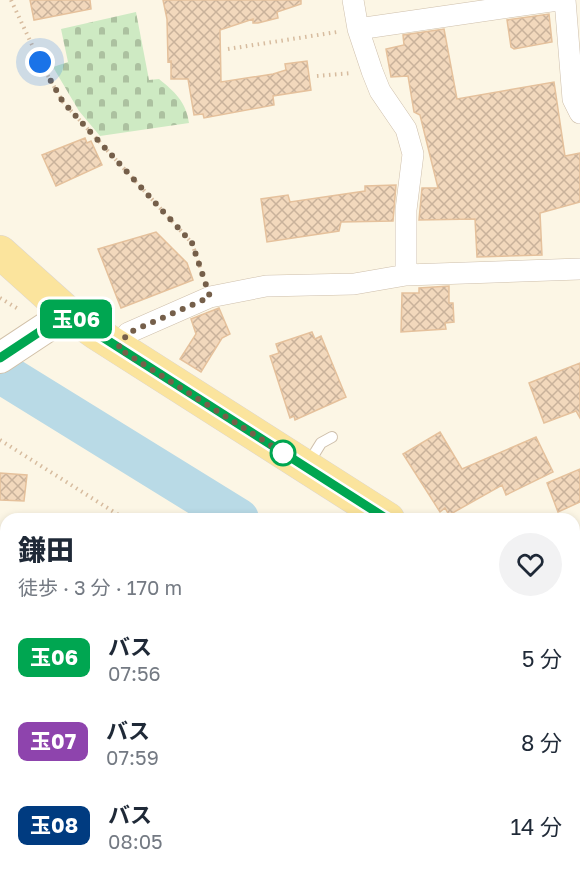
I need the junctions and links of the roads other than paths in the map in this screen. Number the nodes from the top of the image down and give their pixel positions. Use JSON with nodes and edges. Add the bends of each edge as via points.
{"nodes":[{"id":1,"x":353,"y":0,"type":"edge"},
{"id":2,"x":558,"y":0,"type":"edge"},
{"id":3,"x":565,"y":0,"type":"edge"},
{"id":4,"x":358,"y":29,"type":"junction"},
{"id":5,"x":580,"y":113,"type":"edge"},
{"id":6,"x":0,"y":252,"type":"edge"},
{"id":7,"x":580,"y":269,"type":"edge"},
{"id":8,"x":406,"y":275,"type":"junction"},
{"id":9,"x":59,"y":320,"type":"junction"},
{"id":10,"x":118,"y":348,"type":"junction"},
{"id":11,"x":0,"y":358,"type":"edge"},
{"id":12,"x":332,"y":437,"type":"dead end"},
{"id":13,"x":306,"y":467,"type":"junction"},
{"id":14,"x":378,"y":513,"type":"edge"}],
"edges":[{"from":1,"to":4,"type":"street"},
{"from":2,"to":4,"type":"street"},
{"from":3,"to":5,"type":"street","via":[[573,99]]},
{"from":4,"to":8,"type":"street","via":[[380,91],[406,129],[413,154],[406,210]]},
{"from":6,"to":9,"type":"main road"},
{"from":7,"to":8,"type":"street"},
{"from":8,"to":10,"type":"street","via":[[361,289],[266,286],[210,297],[128,333]]},
{"from":9,"to":10,"type":"main road"},
{"from":9,"to":11,"type":"street"},
{"from":10,"to":13,"type":"main road"},
{"from":12,"to":13,"type":"lane","via":[[321,443]]},
{"from":13,"to":14,"type":"main road"}]}
